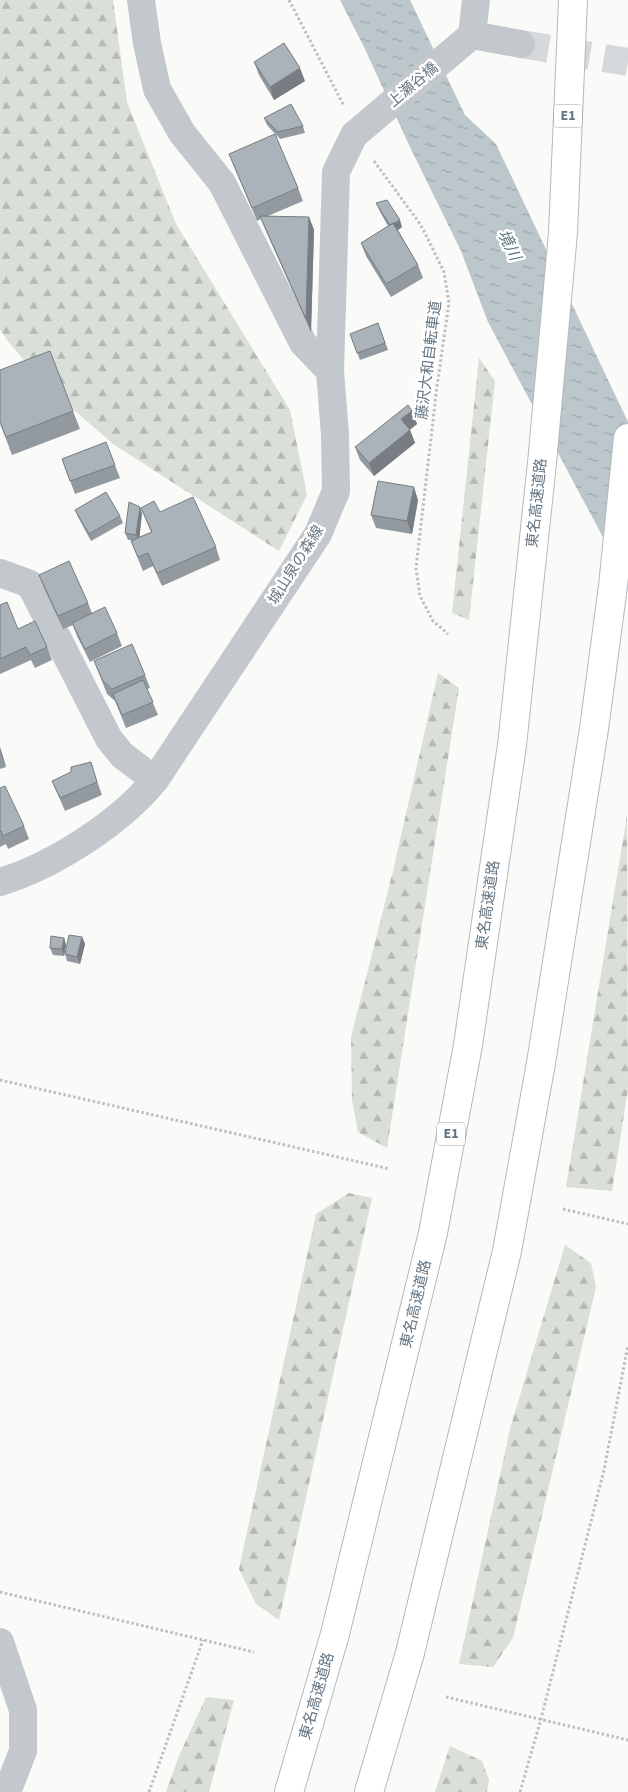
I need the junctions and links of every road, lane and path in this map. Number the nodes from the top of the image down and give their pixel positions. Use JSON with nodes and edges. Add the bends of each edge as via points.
{"nodes":[{"id":1,"x":140,"y":0,"type":"edge"},
{"id":2,"x":289,"y":0,"type":"edge"},
{"id":3,"x":476,"y":0,"type":"edge"},
{"id":4,"x":574,"y":0,"type":"edge"},
{"id":5,"x":472,"y":35,"type":"junction"},
{"id":6,"x":520,"y":44,"type":"tunnel mouth"},
{"id":7,"x":354,"y":134,"type":"junction"},
{"id":8,"x":330,"y":372,"type":"junction"},
{"id":9,"x":628,"y":438,"type":"edge"},
{"id":10,"x":0,"y":573,"type":"edge"},
{"id":11,"x":448,"y":634,"type":"dead end"},
{"id":12,"x":155,"y":780,"type":"junction"},
{"id":13,"x":0,"y":882,"type":"edge"},
{"id":14,"x":0,"y":1080,"type":"edge"},
{"id":15,"x":390,"y":1169,"type":"dead end"},
{"id":16,"x":563,"y":1209,"type":"dead end"},
{"id":17,"x":628,"y":1224,"type":"edge"},
{"id":18,"x":628,"y":1345,"type":"edge"},
{"id":19,"x":0,"y":1592,"type":"edge"},
{"id":20,"x":203,"y":1640,"type":"junction"},
{"id":21,"x":0,"y":1642,"type":"edge"},
{"id":22,"x":254,"y":1652,"type":"dead end"},
{"id":23,"x":446,"y":1697,"type":"dead end"},
{"id":24,"x":541,"y":1719,"type":"junction"},
{"id":25,"x":628,"y":1740,"type":"edge"},
{"id":26,"x":12,"y":1752,"type":"edge"},
{"id":27,"x":7,"y":1792,"type":"edge"},
{"id":28,"x":150,"y":1792,"type":"edge"},
{"id":29,"x":289,"y":1792,"type":"edge"},
{"id":30,"x":369,"y":1792,"type":"edge"},
{"id":31,"x":520,"y":1792,"type":"edge"}],
"edges":[{"from":1,"to":8,"type":"street","via":[[157,89],[182,133],[222,183],[303,343]]},
{"from":2,"to":7,"type":"path","name":"藤沢大和自転車道","via":[[342,103]]},
{"from":3,"to":5,"type":"street"},
{"from":4,"to":29,"type":"highway","name":"東名高速道路","number":"E1","via":[[563,232],[542,463],[512,745],[468,1045],[433,1233],[337,1625]]},
{"from":5,"to":6,"type":"street"},
{"from":5,"to":7,"type":"street","name":"上瀬谷橋"},
{"from":7,"to":8,"type":"street","name":"城山泉の森線","via":[[336,172]]},
{"from":7,"to":11,"type":"path","name":"藤沢大和自転車道","via":[[418,221],[444,272],[449,303],[416,568],[420,596],[433,621]]},
{"from":8,"to":12,"type":"street","name":"城山泉の森線","via":[[336,491],[318,534]]},
{"from":9,"to":30,"type":"highway","via":[[613,586],[588,768],[541,1063],[507,1250],[410,1653]]},
{"from":10,"to":12,"type":"street","via":[[30,584],[108,739],[122,755]]},
{"from":12,"to":13,"type":"street","name":"城山泉の森線","via":[[143,795],[100,831],[56,858]]},
{"from":14,"to":15,"type":"path"},
{"from":16,"to":17,"type":"path"},
{"from":18,"to":24,"type":"path","via":[[604,1470]]},
{"from":19,"to":20,"type":"path"},
{"from":20,"to":22,"type":"path"},
{"from":20,"to":28,"type":"path"},
{"from":21,"to":26,"type":"street","via":[[23,1710]]},
{"from":23,"to":24,"type":"path"},
{"from":24,"to":25,"type":"path"},
{"from":24,"to":31,"type":"path"},
{"from":26,"to":27,"type":"street"}]}
